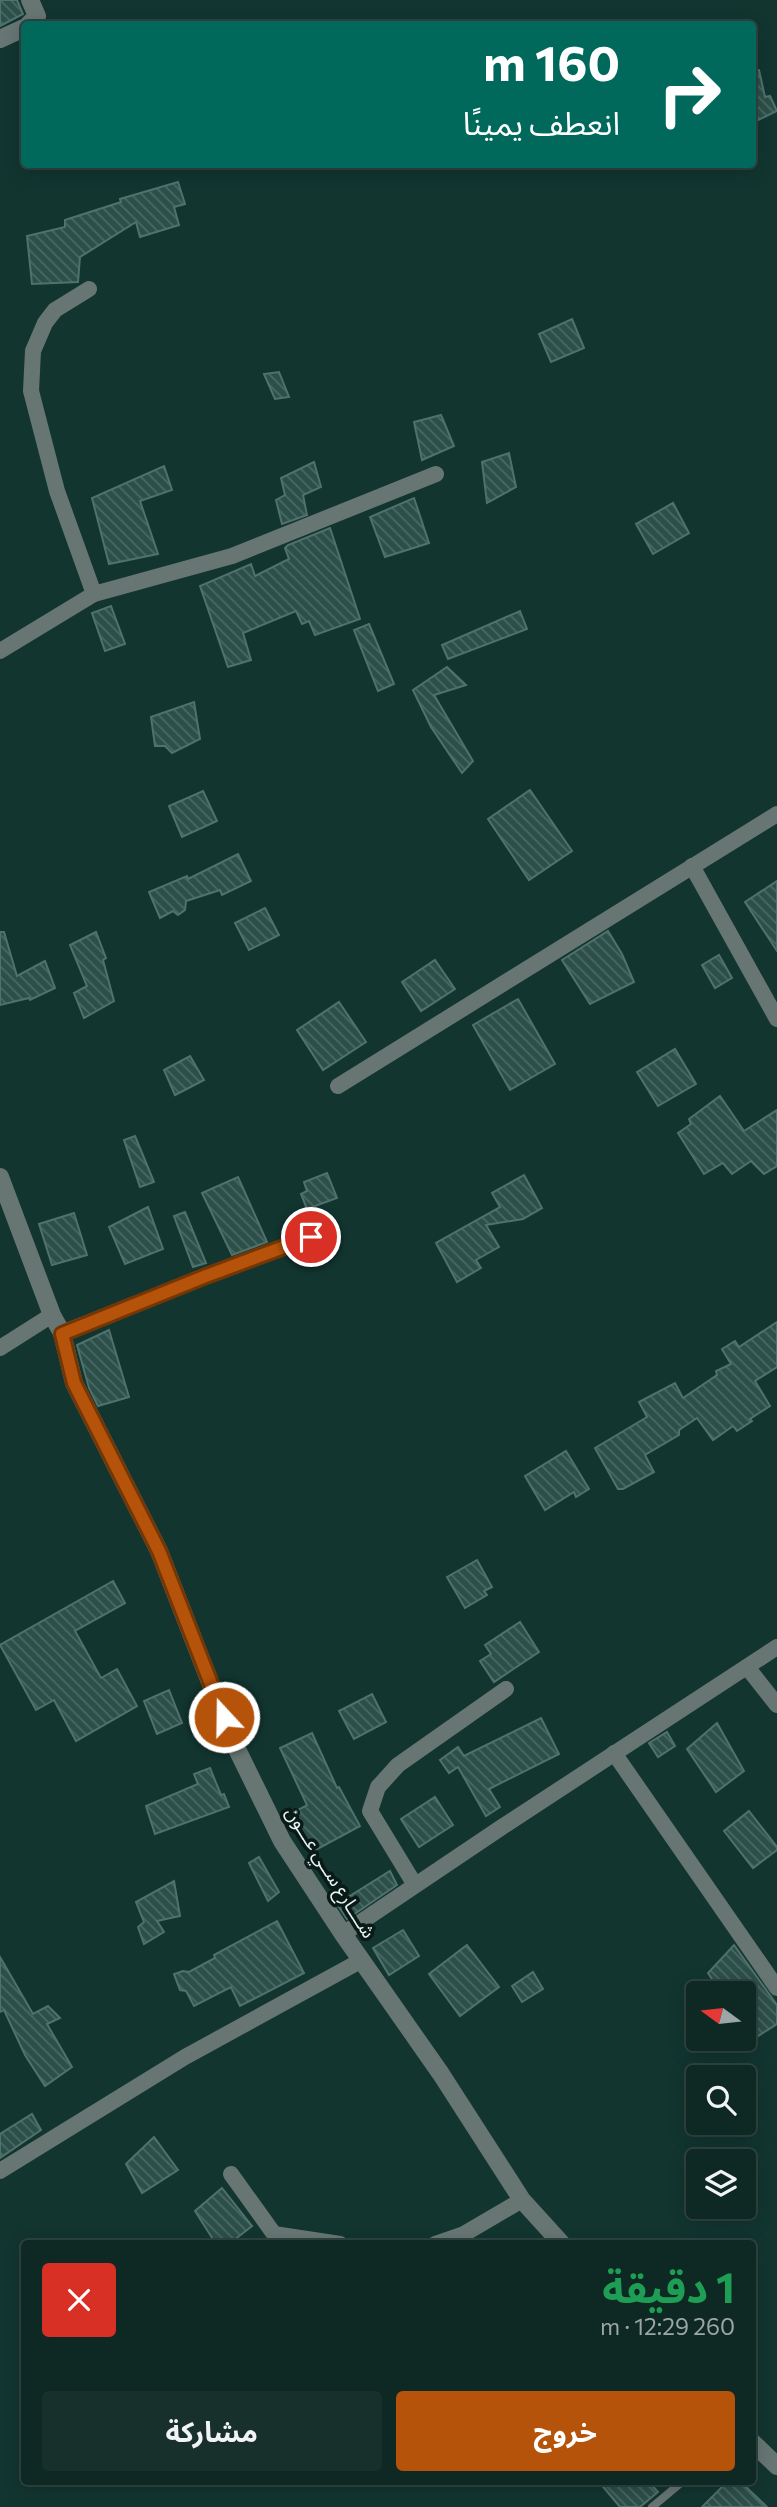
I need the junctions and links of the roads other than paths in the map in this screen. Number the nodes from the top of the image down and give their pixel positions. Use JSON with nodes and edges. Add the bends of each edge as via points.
{"nodes":[{"id":1,"x":30,"y":0,"type":"edge"},
{"id":2,"x":32,"y":21,"type":"edge"},
{"id":3,"x":21,"y":29,"type":"edge"},
{"id":4,"x":0,"y":39,"type":"edge"},
{"id":5,"x":89,"y":289,"type":"dead end"},
{"id":6,"x":436,"y":474,"type":"dead end"},
{"id":7,"x":94,"y":594,"type":"junction"},
{"id":8,"x":0,"y":651,"type":"edge"},
{"id":9,"x":777,"y":814,"type":"edge"},
{"id":10,"x":692,"y":866,"type":"junction"},
{"id":11,"x":777,"y":1019,"type":"edge"},
{"id":12,"x":338,"y":1086,"type":"dead end"},
{"id":13,"x":0,"y":1177,"type":"edge"},
{"id":14,"x":311,"y":1237,"type":"dead end"},
{"id":15,"x":52,"y":1315,"type":"junction"},
{"id":16,"x":62,"y":1334,"type":"junction"},
{"id":17,"x":0,"y":1348,"type":"edge"},
{"id":18,"x":777,"y":1647,"type":"edge"},
{"id":19,"x":747,"y":1667,"type":"junction"},
{"id":20,"x":506,"y":1689,"type":"dead end"},
{"id":21,"x":777,"y":1705,"type":"edge"},
{"id":22,"x":614,"y":1753,"type":"junction"},
{"id":23,"x":415,"y":1885,"type":"junction"},
{"id":24,"x":343,"y":1934,"type":"junction"},
{"id":25,"x":362,"y":1960,"type":"junction"},
{"id":26,"x":777,"y":1989,"type":"edge"},
{"id":27,"x":0,"y":2171,"type":"edge"},
{"id":28,"x":231,"y":2174,"type":"dead end"},
{"id":29,"x":523,"y":2200,"type":"junction"},
{"id":30,"x":314,"y":2240,"type":"edge"},
{"id":31,"x":447,"y":2240,"type":"edge"},
{"id":32,"x":558,"y":2240,"type":"edge"},
{"id":33,"x":756,"y":2446,"type":"edge"},
{"id":34,"x":777,"y":2466,"type":"edge"},
{"id":35,"x":678,"y":2485,"type":"edge"},
{"id":36,"x":652,"y":2507,"type":"edge"}],
"edges":[{"from":1,"to":2,"type":"street","via":[[37,16]]},
{"from":3,"to":4,"type":"street"},
{"from":5,"to":7,"type":"street","via":[[55,310],[45,323],[33,351],[31,391],[57,491]]},
{"from":6,"to":7,"type":"street","via":[[232,556]]},
{"from":7,"to":8,"type":"street"},
{"from":9,"to":10,"type":"street"},
{"from":10,"to":11,"type":"street"},
{"from":10,"to":12,"type":"street"},
{"from":13,"to":15,"type":"street","name":"شــــارع ســي عـــون"},
{"from":14,"to":16,"type":"street"},
{"from":15,"to":16,"type":"street","name":"شــــارع ســي عـــون"},
{"from":15,"to":17,"type":"street"},
{"from":16,"to":24,"type":"street","name":"شــــارع ســي عـــون","via":[[74,1383],[159,1551],[233,1741],[282,1841]]},
{"from":18,"to":19,"type":"street"},
{"from":19,"to":21,"type":"street"},
{"from":19,"to":22,"type":"street"},
{"from":20,"to":23,"type":"street","via":[[398,1765],[378,1787],[370,1811]]},
{"from":22,"to":23,"type":"street"},
{"from":22,"to":26,"type":"street"},
{"from":23,"to":24,"type":"street"},
{"from":24,"to":25,"type":"street","name":"شــــارع ســي عـــون"},
{"from":25,"to":27,"type":"street","via":[[185,2057]]},
{"from":25,"to":29,"type":"street","name":"شــــارع ســي عـــون"},
{"from":28,"to":30,"type":"street","via":[[274,2234]]},
{"from":29,"to":31,"type":"street"},
{"from":29,"to":32,"type":"street","name":"شــــارع ســي عـــون"},
{"from":33,"to":34,"type":"street"},
{"from":35,"to":36,"type":"lane"}]}
